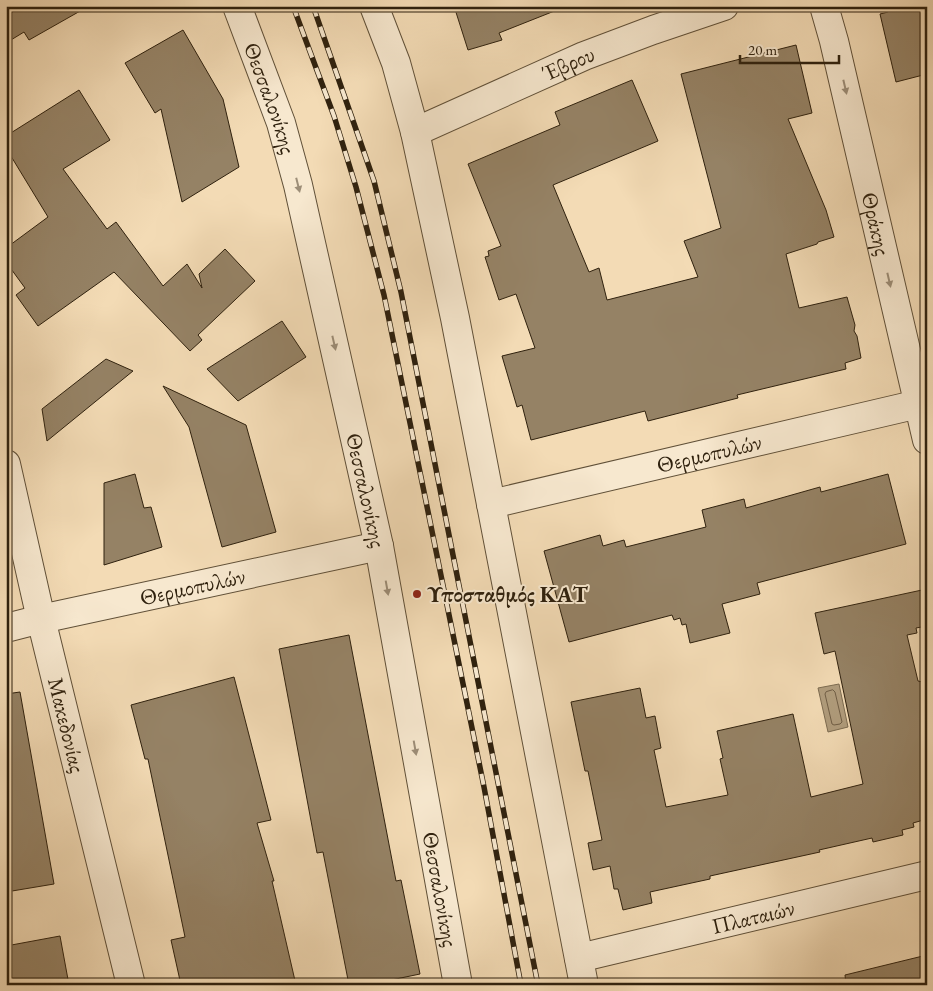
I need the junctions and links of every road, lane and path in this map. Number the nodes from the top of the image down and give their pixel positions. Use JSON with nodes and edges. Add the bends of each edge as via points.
{"nodes":[{"id":1,"x":237,"y":6,"type":"edge"},
{"id":2,"x":374,"y":6,"type":"edge"},
{"id":3,"x":724,"y":6,"type":"edge"},
{"id":4,"x":824,"y":6,"type":"edge"},
{"id":5,"x":416,"y":132,"type":"junction"},
{"id":6,"x":922,"y":403,"type":"edge"},
{"id":7,"x":927,"y":440,"type":"edge"},
{"id":8,"x":6,"y":464,"type":"edge"},
{"id":9,"x":491,"y":504,"type":"junction"},
{"id":10,"x":379,"y":546,"type":"junction"},
{"id":11,"x":40,"y":618,"type":"junction"},
{"id":12,"x":6,"y":628,"type":"edge"},
{"id":13,"x":927,"y":875,"type":"edge"},
{"id":14,"x":579,"y":958,"type":"junction"},
{"id":15,"x":131,"y":985,"type":"edge"},
{"id":16,"x":457,"y":985,"type":"edge"},
{"id":17,"x":584,"y":985,"type":"edge"}],
"edges":[{"from":1,"to":10,"type":"street","name":"Θεσσαλονίκης","one_way":true,"via":[[282,123]]},
{"from":2,"to":5,"type":"street","via":[[396,63]]},
{"from":3,"to":5,"type":"street","name":"Έβρου","via":[[584,56]]},
{"from":4,"to":6,"type":"street","name":"Θράκης","one_way":true},
{"from":5,"to":9,"type":"street"},
{"from":6,"to":7,"type":"street","name":"Θράκης"},
{"from":6,"to":9,"type":"street","name":"Θερμοπυλών"},
{"from":8,"to":11,"type":"street","name":"Μακεδονίας"},
{"from":9,"to":14,"type":"street"},
{"from":10,"to":11,"type":"street","name":"Θερμοπυλών"},
{"from":10,"to":16,"type":"street","name":"Θεσσαλονίκης","one_way":true},
{"from":11,"to":12,"type":"street","name":"Θερμοπυλών"},
{"from":11,"to":15,"type":"street","name":"Μακεδονίας"},
{"from":13,"to":14,"type":"street","name":"Πλαταιών"},
{"from":14,"to":17,"type":"street"}]}
